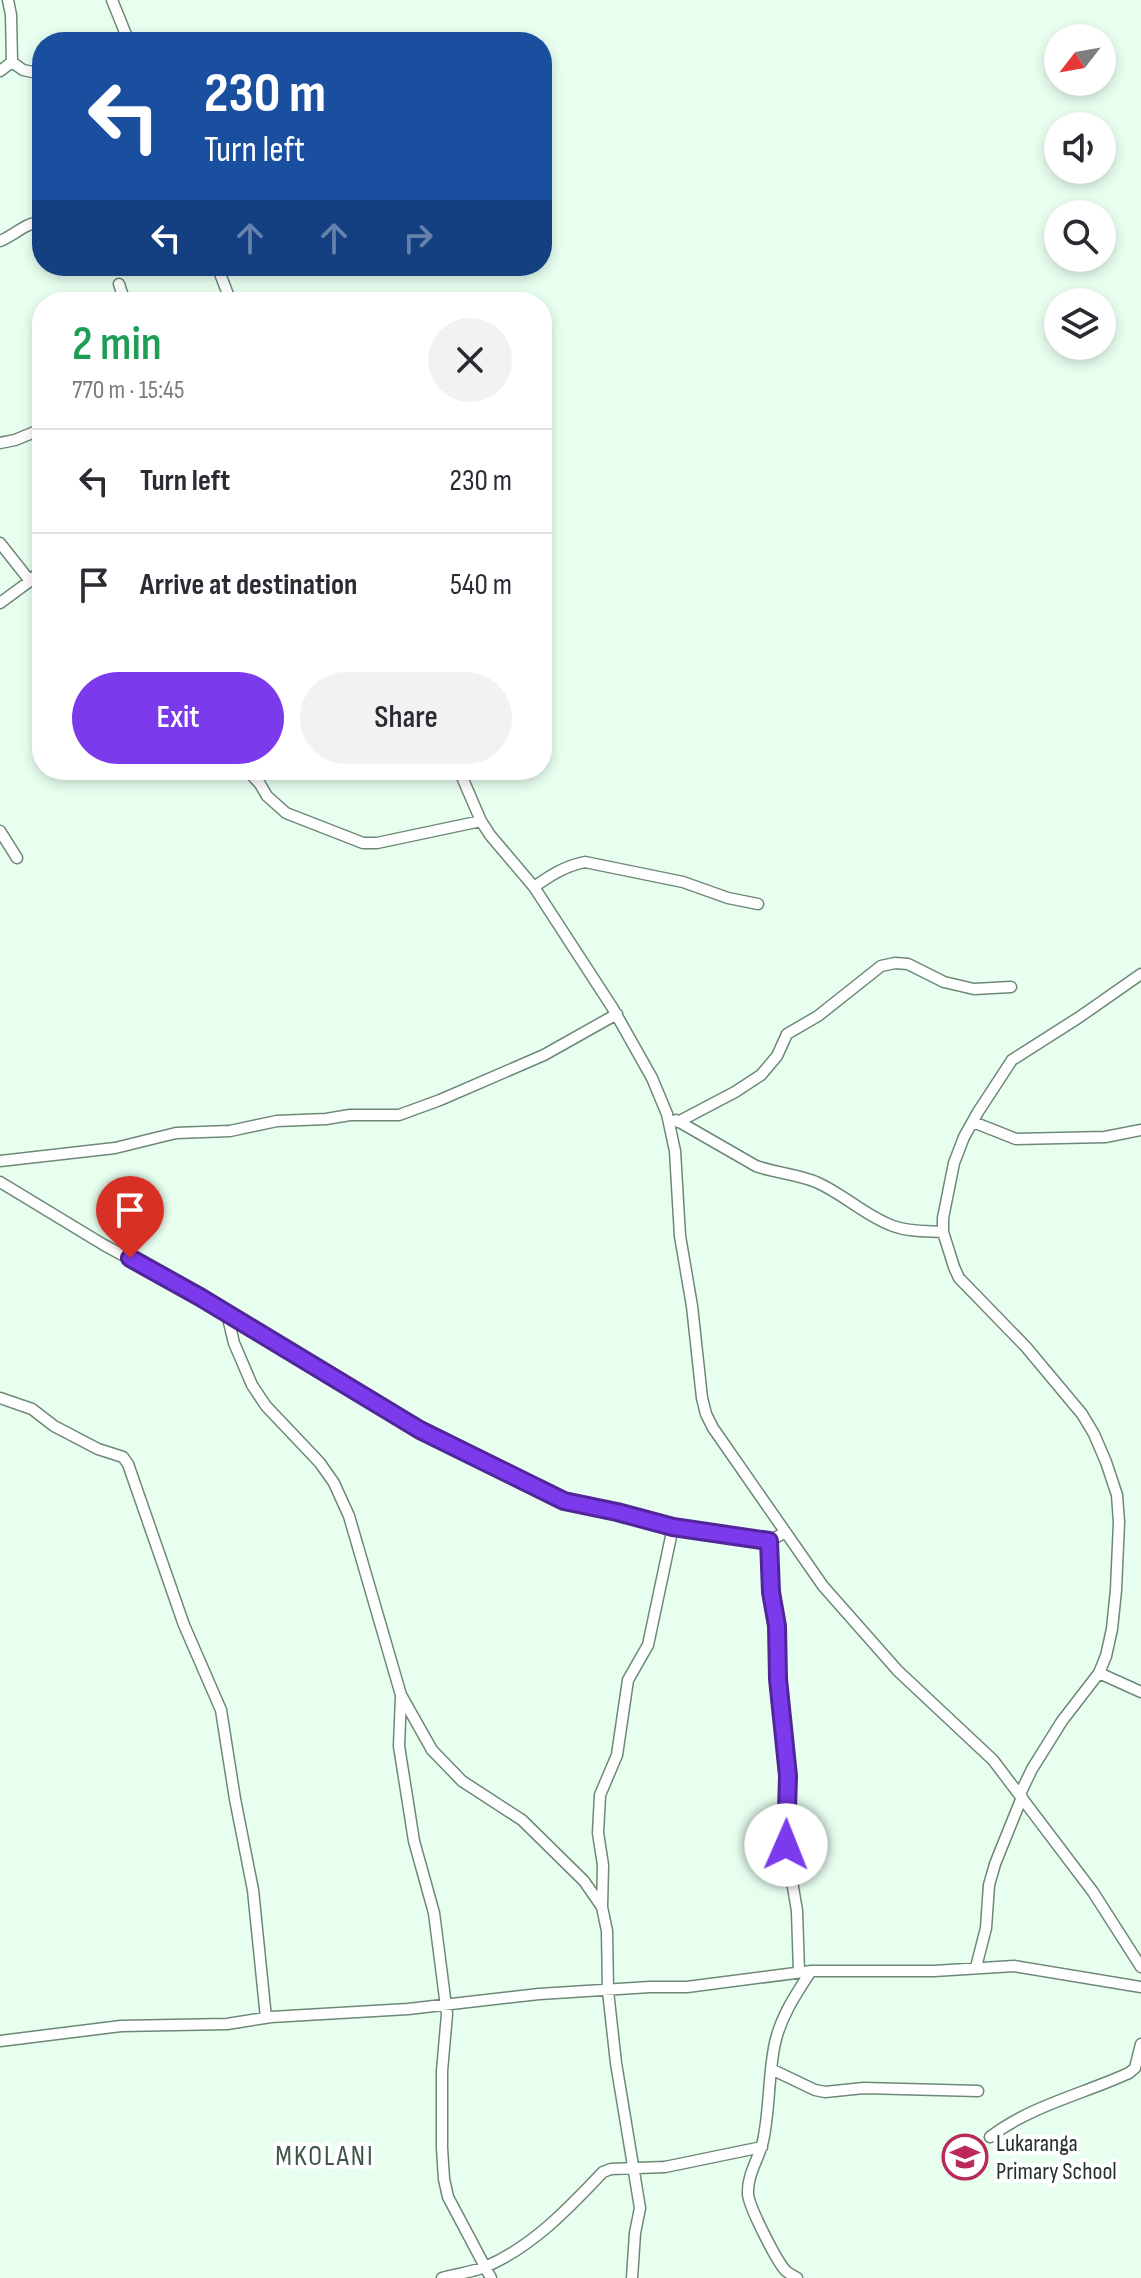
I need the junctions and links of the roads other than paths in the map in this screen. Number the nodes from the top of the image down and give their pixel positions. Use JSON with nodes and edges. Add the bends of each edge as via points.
{"nodes":[{"id":1,"x":8,"y":0,"type":"edge"},
{"id":2,"x":112,"y":0,"type":"edge"},
{"id":3,"x":125,"y":32,"type":"edge"},
{"id":4,"x":12,"y":62,"type":"junction"},
{"id":5,"x":0,"y":71,"type":"edge"},
{"id":6,"x":32,"y":72,"type":"edge"},
{"id":7,"x":32,"y":224,"type":"edge"},
{"id":8,"x":0,"y":241,"type":"edge"},
{"id":9,"x":119,"y":284,"type":"dead end"},
{"id":10,"x":122,"y":292,"type":"edge"},
{"id":11,"x":32,"y":433,"type":"edge"},
{"id":12,"x":0,"y":443,"type":"edge"},
{"id":13,"x":0,"y":543,"type":"edge"},
{"id":14,"x":30,"y":581,"type":"joint"},
{"id":15,"x":0,"y":603,"type":"edge"},
{"id":16,"x":256,"y":780,"type":"edge"},
{"id":17,"x":463,"y":780,"type":"edge"},
{"id":18,"x":481,"y":821,"type":"junction"},
{"id":19,"x":0,"y":831,"type":"edge"},
{"id":20,"x":17,"y":858,"type":"dead end"},
{"id":21,"x":534,"y":887,"type":"junction"},
{"id":22,"x":758,"y":904,"type":"dead end"},
{"id":23,"x":1141,"y":974,"type":"edge"},
{"id":24,"x":1011,"y":987,"type":"dead end"},
{"id":25,"x":617,"y":1014,"type":"junction"},
{"id":26,"x":667,"y":1114,"type":"junction"},
{"id":27,"x":678,"y":1122,"type":"junction"},
{"id":28,"x":973,"y":1122,"type":"junction"},
{"id":29,"x":1141,"y":1130,"type":"edge"},
{"id":30,"x":0,"y":1161,"type":"edge"},
{"id":31,"x":0,"y":1182,"type":"edge"},
{"id":32,"x":943,"y":1232,"type":"junction"},
{"id":33,"x":227,"y":1314,"type":"junction"},
{"id":34,"x":0,"y":1398,"type":"edge"},
{"id":35,"x":673,"y":1527,"type":"junction"},
{"id":36,"x":784,"y":1533,"type":"junction"},
{"id":37,"x":769,"y":1541,"type":"junction"},
{"id":38,"x":1099,"y":1673,"type":"junction"},
{"id":39,"x":1141,"y":1692,"type":"edge"},
{"id":40,"x":401,"y":1695,"type":"junction"},
{"id":41,"x":1021,"y":1796,"type":"junction"},
{"id":42,"x":602,"y":1907,"type":"junction"},
{"id":43,"x":976,"y":1967,"type":"junction"},
{"id":44,"x":1141,"y":1967,"type":"edge"},
{"id":45,"x":811,"y":1971,"type":"junction"},
{"id":46,"x":799,"y":1972,"type":"junction"},
{"id":47,"x":1141,"y":1987,"type":"edge"},
{"id":48,"x":608,"y":1991,"type":"junction"},
{"id":49,"x":445,"y":2004,"type":"junction"},
{"id":50,"x":266,"y":2018,"type":"junction"},
{"id":51,"x":0,"y":2041,"type":"edge"},
{"id":52,"x":1141,"y":2044,"type":"edge"},
{"id":53,"x":771,"y":2069,"type":"junction"},
{"id":54,"x":978,"y":2091,"type":"dead end"},
{"id":55,"x":990,"y":2137,"type":"dead end"},
{"id":56,"x":762,"y":2147,"type":"junction"},
{"id":57,"x":634,"y":2169,"type":"junction"},
{"id":58,"x":484,"y":2268,"type":"junction"},
{"id":59,"x":442,"y":2278,"type":"edge"},
{"id":60,"x":491,"y":2278,"type":"edge"},
{"id":61,"x":632,"y":2278,"type":"edge"},
{"id":62,"x":797,"y":2278,"type":"edge"}],
"edges":[{"from":1,"to":4,"type":"street"},
{"from":2,"to":3,"type":"street"},
{"from":4,"to":5,"type":"street"},
{"from":4,"to":6,"type":"street"},
{"from":7,"to":8,"type":"street"},
{"from":9,"to":10,"type":"street"},
{"from":11,"to":12,"type":"street"},
{"from":13,"to":14,"type":"street"},
{"from":14,"to":15,"type":"street"},
{"from":16,"to":18,"type":"street","via":[[286,813],[363,843]]},
{"from":17,"to":18,"type":"street"},
{"from":18,"to":21,"type":"street"},
{"from":19,"to":20,"type":"street"},
{"from":21,"to":22,"type":"street","via":[[554,872],[585,862]]},
{"from":21,"to":25,"type":"street"},
{"from":23,"to":28,"type":"street","via":[[1012,1060]]},
{"from":24,"to":27,"type":"street","via":[[974,989],[944,982],[908,964],[881,966],[787,1034],[761,1075]]},
{"from":25,"to":26,"type":"street"},
{"from":25,"to":30,"type":"street","via":[[544,1055],[399,1115],[277,1121]]},
{"from":26,"to":27,"type":"street"},
{"from":26,"to":36,"type":"street","via":[[706,1414]]},
{"from":27,"to":32,"type":"street","via":[[756,1166],[832,1190],[893,1226]]},
{"from":28,"to":29,"type":"street","via":[[1016,1139],[1087,1138]]},
{"from":28,"to":32,"type":"street","via":[[954,1163]]},
{"from":31,"to":33,"type":"street"},
{"from":32,"to":38,"type":"street","via":[[959,1278],[1082,1414],[1106,1462],[1117,1495],[1118,1536],[1112,1629]]},
{"from":33,"to":35,"type":"street","via":[[420,1430],[564,1501]]},
{"from":33,"to":40,"type":"street","via":[[252,1385],[320,1463],[339,1494]]},
{"from":34,"to":50,"type":"street","via":[[32,1409],[128,1464],[184,1625],[221,1710],[253,1890]]},
{"from":35,"to":37,"type":"street"},
{"from":35,"to":42,"type":"street","via":[[648,1645],[628,1680],[617,1755],[600,1795]]},
{"from":36,"to":37,"type":"street"},
{"from":36,"to":41,"type":"street","via":[[898,1671],[993,1760]]},
{"from":37,"to":46,"type":"street","via":[[788,1776],[786,1845],[797,1911]]},
{"from":38,"to":39,"type":"street"},
{"from":38,"to":41,"type":"street","via":[[1062,1721]]},
{"from":40,"to":42,"type":"street","via":[[432,1750],[462,1781],[522,1820],[584,1881]]},
{"from":40,"to":49,"type":"street","via":[[399,1746],[414,1841],[434,1913]]},
{"from":41,"to":43,"type":"street","via":[[989,1885]]},
{"from":41,"to":44,"type":"street"},
{"from":42,"to":48,"type":"street"},
{"from":43,"to":45,"type":"street"},
{"from":43,"to":47,"type":"street","via":[[1014,1966]]},
{"from":45,"to":46,"type":"street"},
{"from":45,"to":53,"type":"street","via":[[785,2012]]},
{"from":46,"to":48,"type":"street"},
{"from":48,"to":49,"type":"street"},
{"from":48,"to":57,"type":"street"},
{"from":49,"to":50,"type":"street"},
{"from":49,"to":58,"type":"street","via":[[444,2179]]},
{"from":50,"to":51,"type":"street","via":[[121,2026]]},
{"from":52,"to":55,"type":"street","via":[[1129,2073],[1036,2111]]},
{"from":53,"to":54,"type":"street","via":[[825,2092]]},
{"from":53,"to":56,"type":"street"},
{"from":56,"to":57,"type":"street"},
{"from":56,"to":62,"type":"street","via":[[752,2169],[749,2199],[784,2269]]},
{"from":57,"to":58,"type":"street","via":[[603,2172],[559,2218]]},
{"from":57,"to":61,"type":"street","via":[[640,2208]]},
{"from":58,"to":59,"type":"street"},
{"from":58,"to":60,"type":"street"}]}
